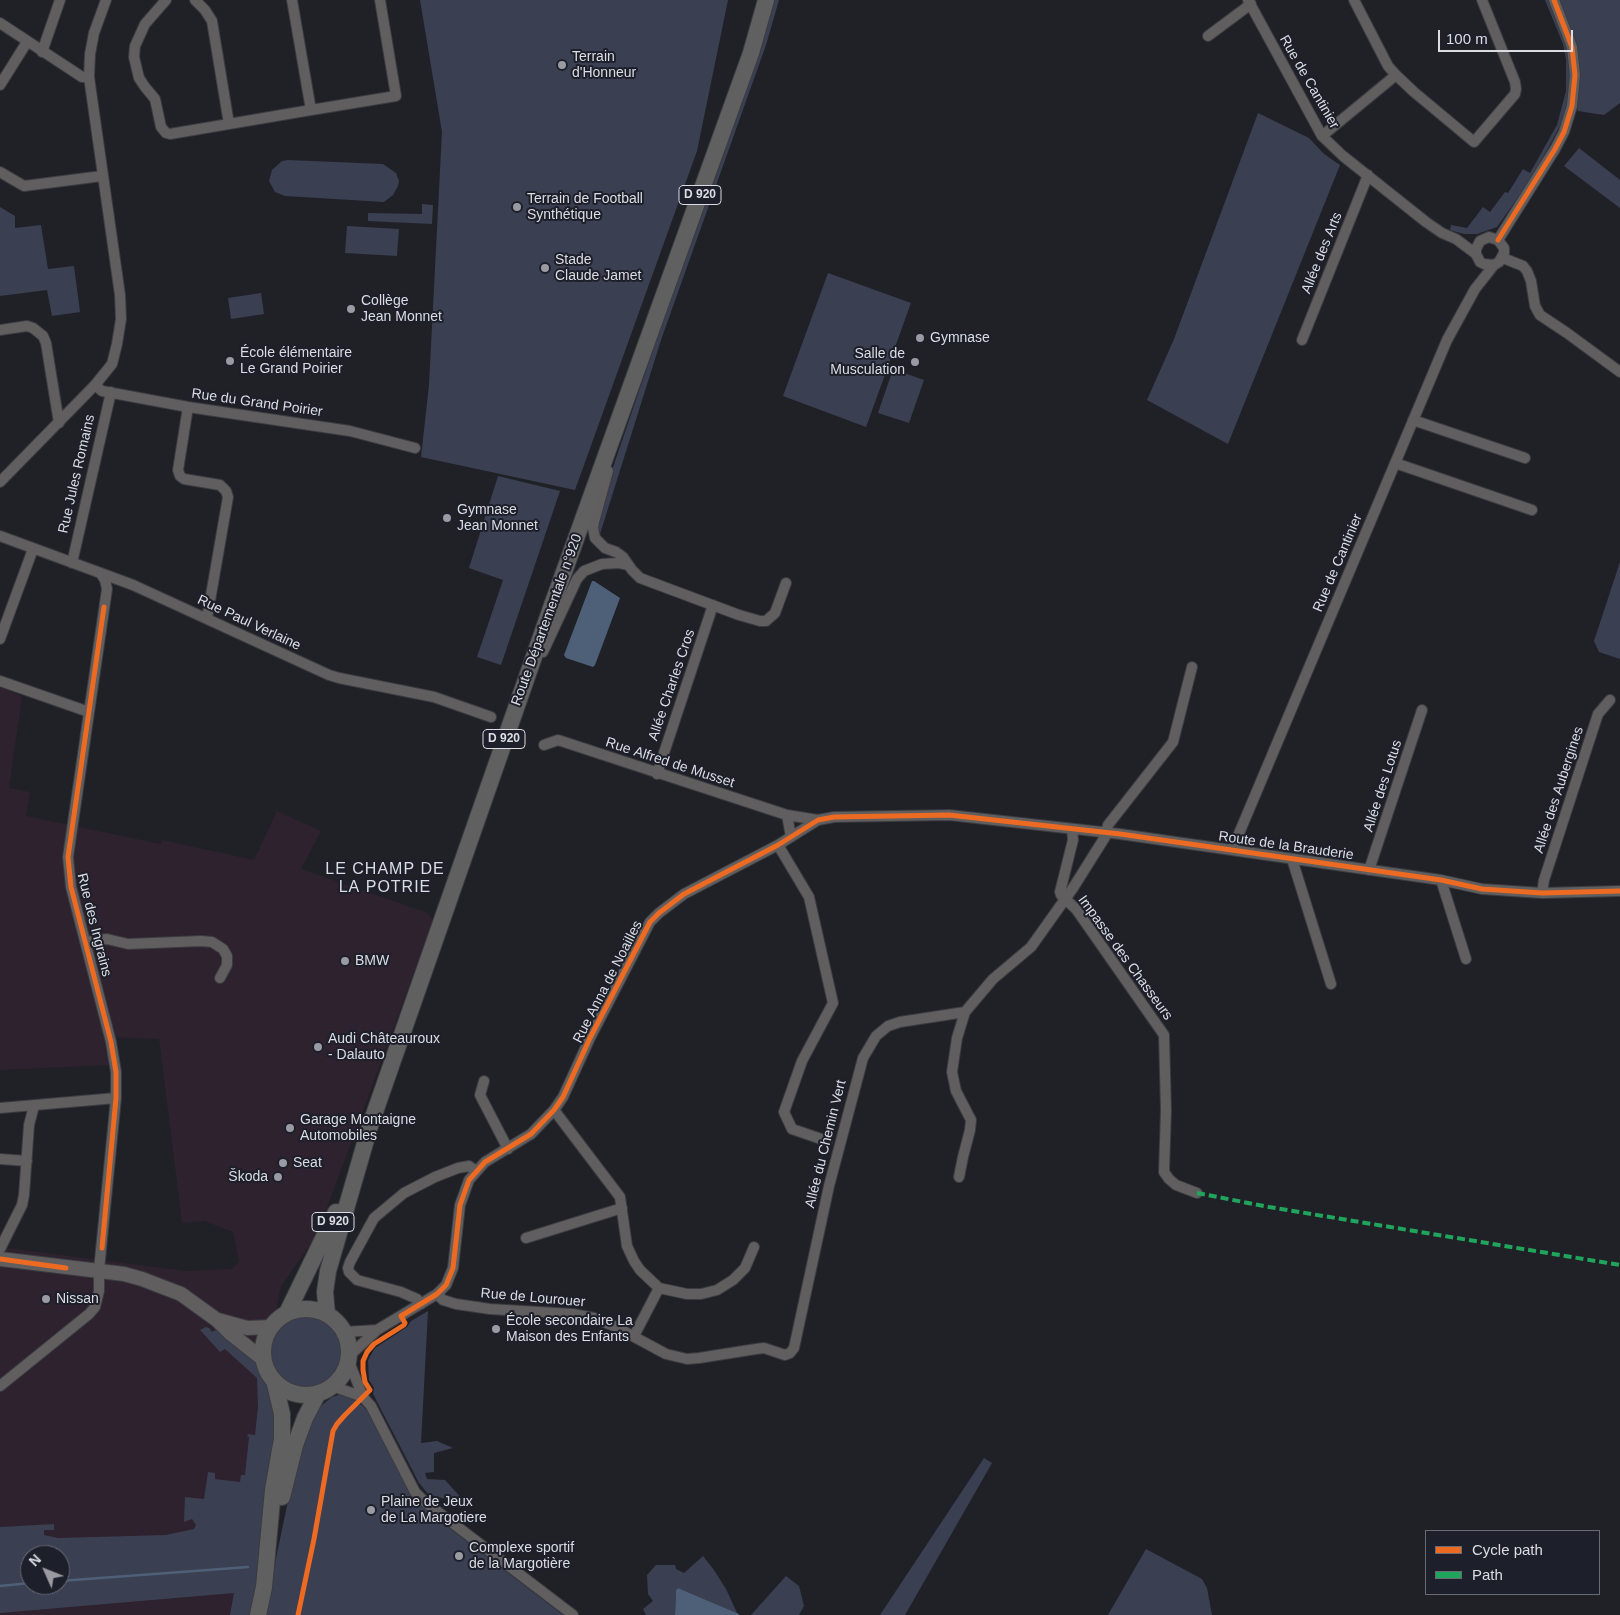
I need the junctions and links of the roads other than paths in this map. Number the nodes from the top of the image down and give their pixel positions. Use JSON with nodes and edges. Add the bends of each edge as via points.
{"nodes":[{"id":1,"x":60,"y":0,"type":"edge"},
{"id":2,"x":106,"y":0,"type":"edge"},
{"id":3,"x":166,"y":0,"type":"edge"},
{"id":4,"x":195,"y":0,"type":"edge"},
{"id":5,"x":292,"y":0,"type":"edge"},
{"id":6,"x":380,"y":0,"type":"edge"},
{"id":7,"x":766,"y":0,"type":"edge"},
{"id":8,"x":1354,"y":0,"type":"edge"},
{"id":9,"x":1482,"y":0,"type":"edge"},
{"id":10,"x":1554,"y":0,"type":"edge"},
{"id":11,"x":1249,"y":2,"type":"edge"},
{"id":12,"x":0,"y":23,"type":"edge"},
{"id":13,"x":1208,"y":36,"type":"dead end"},
{"id":14,"x":27,"y":42,"type":"junction"},
{"id":15,"x":42,"y":52,"type":"junction"},
{"id":16,"x":1396,"y":76,"type":"junction"},
{"id":17,"x":89,"y":77,"type":"junction"},
{"id":18,"x":0,"y":85,"type":"edge"},
{"id":19,"x":311,"y":110,"type":"junction"},
{"id":20,"x":229,"y":124,"type":"junction"},
{"id":21,"x":1322,"y":136,"type":"junction"},
{"id":22,"x":0,"y":172,"type":"edge"},
{"id":23,"x":1368,"y":175,"type":"junction"},
{"id":24,"x":102,"y":176,"type":"junction"},
{"id":25,"x":1456,"y":239,"type":"junction"},
{"id":26,"x":1498,"y":240,"type":"junction"},
{"id":27,"x":1480,"y":241,"type":"junction"},
{"id":28,"x":1478,"y":258,"type":"junction"},
{"id":29,"x":1498,"y":262,"type":"junction"},
{"id":30,"x":1475,"y":289,"type":"junction"},
{"id":31,"x":0,"y":330,"type":"edge"},
{"id":32,"x":1302,"y":340,"type":"dead end"},
{"id":33,"x":1620,"y":372,"type":"edge"},
{"id":34,"x":95,"y":386,"type":"junction"},
{"id":35,"x":630,"y":388,"type":"junction"},
{"id":36,"x":111,"y":392,"type":"junction"},
{"id":37,"x":188,"y":407,"type":"junction"},
{"id":38,"x":1413,"y":420,"type":"junction"},
{"id":39,"x":58,"y":423,"type":"junction"},
{"id":40,"x":415,"y":448,"type":"dead end"},
{"id":41,"x":1525,"y":458,"type":"dead end"},
{"id":42,"x":1395,"y":463,"type":"junction"},
{"id":43,"x":0,"y":482,"type":"edge"},
{"id":44,"x":1532,"y":510,"type":"dead end"},
{"id":45,"x":0,"y":536,"type":"edge"},
{"id":46,"x":33,"y":548,"type":"junction"},
{"id":47,"x":72,"y":563,"type":"junction"},
{"id":48,"x":628,"y":565,"type":"junction"},
{"id":49,"x":101,"y":574,"type":"junction"},
{"id":50,"x":786,"y":583,"type":"dead end"},
{"id":51,"x":713,"y":605,"type":"junction"},
{"id":52,"x":207,"y":618,"type":"junction"},
{"id":53,"x":0,"y":639,"type":"edge"},
{"id":54,"x":1192,"y":667,"type":"dead end"},
{"id":55,"x":0,"y":681,"type":"edge"},
{"id":56,"x":519,"y":700,"type":"junction"},
{"id":57,"x":1610,"y":700,"type":"dead end"},
{"id":58,"x":1422,"y":710,"type":"dead end"},
{"id":59,"x":89,"y":712,"type":"junction"},
{"id":60,"x":491,"y":717,"type":"dead end"},
{"id":61,"x":544,"y":744,"type":"dead end"},
{"id":62,"x":657,"y":774,"type":"junction"},
{"id":63,"x":787,"y":815,"type":"junction"},
{"id":64,"x":949,"y":815,"type":"joint"},
{"id":65,"x":818,"y":820,"type":"junction"},
{"id":66,"x":1072,"y":829,"type":"junction"},
{"id":67,"x":1106,"y":833,"type":"junction"},
{"id":68,"x":791,"y":837,"type":"junction"},
{"id":69,"x":778,"y":845,"type":"junction"},
{"id":70,"x":1232,"y":850,"type":"junction"},
{"id":71,"x":1070,"y":855,"type":"junction"},
{"id":72,"x":1292,"y":859,"type":"junction"},
{"id":73,"x":1089,"y":861,"type":"junction"},
{"id":74,"x":1370,"y":870,"type":"junction"},
{"id":75,"x":1441,"y":880,"type":"junction"},
{"id":76,"x":1620,"y":891,"type":"edge"},
{"id":77,"x":1542,"y":893,"type":"junction"},
{"id":78,"x":1065,"y":898,"type":"junction"},
{"id":79,"x":86,"y":942,"type":"junction"},
{"id":80,"x":1466,"y":959,"type":"dead end"},
{"id":81,"x":220,"y":978,"type":"dead end"},
{"id":82,"x":1331,"y":984,"type":"dead end"},
{"id":83,"x":965,"y":1012,"type":"junction"},
{"id":84,"x":484,"y":1081,"type":"dead end"},
{"id":85,"x":116,"y":1098,"type":"junction"},
{"id":86,"x":34,"y":1106,"type":"junction"},
{"id":87,"x":0,"y":1108,"type":"edge"},
{"id":88,"x":554,"y":1110,"type":"junction"},
{"id":89,"x":370,"y":1126,"type":"junction"},
{"id":90,"x":827,"y":1141,"type":"dead end"},
{"id":91,"x":508,"y":1149,"type":"junction"},
{"id":92,"x":0,"y":1159,"type":"edge"},
{"id":93,"x":27,"y":1161,"type":"junction"},
{"id":94,"x":476,"y":1170,"type":"junction"},
{"id":95,"x":960,"y":1177,"type":"dead end"},
{"id":96,"x":1197,"y":1193,"type":"dead end"},
{"id":97,"x":622,"y":1208,"type":"junction"},
{"id":98,"x":526,"y":1238,"type":"dead end"},
{"id":99,"x":754,"y":1247,"type":"dead end"},
{"id":100,"x":0,"y":1249,"type":"edge"},
{"id":101,"x":0,"y":1259,"type":"edge"},
{"id":102,"x":99,"y":1270,"type":"junction"},
{"id":103,"x":659,"y":1288,"type":"junction"},
{"id":104,"x":437,"y":1294,"type":"junction"},
{"id":105,"x":421,"y":1304,"type":"junction"},
{"id":106,"x":287,"y":1313,"type":"junction"},
{"id":107,"x":327,"y":1314,"type":"junction"},
{"id":108,"x":217,"y":1320,"type":"junction"},
{"id":109,"x":271,"y":1327,"type":"junction"},
{"id":110,"x":377,"y":1330,"type":"junction"},
{"id":111,"x":344,"y":1332,"type":"junction"},
{"id":112,"x":634,"y":1336,"type":"junction"},
{"id":113,"x":790,"y":1353,"type":"joint"},
{"id":114,"x":348,"y":1358,"type":"junction"},
{"id":115,"x":264,"y":1360,"type":"junction"},
{"id":116,"x":274,"y":1380,"type":"junction"},
{"id":117,"x":0,"y":1386,"type":"edge"},
{"id":118,"x":325,"y":1389,"type":"junction"},
{"id":119,"x":364,"y":1397,"type":"junction"},
{"id":120,"x":268,"y":1554,"type":"junction"},
{"id":121,"x":258,"y":1615,"type":"edge"},
{"id":122,"x":573,"y":1615,"type":"edge"}],
"edges":[{"from":1,"to":15,"type":"street"},
{"from":2,"to":17,"type":"street","via":[[94,33]]},
{"from":3,"to":20,"type":"street","via":[[145,24],[135,46],[134,57],[139,78],[155,99],[161,127],[170,134]]},
{"from":4,"to":20,"type":"street","via":[[212,21]]},
{"from":5,"to":19,"type":"street"},
{"from":6,"to":19,"type":"street","via":[[396,96]]},
{"from":7,"to":35,"type":"main road","number":"D 920","via":[[751,53]]},
{"from":8,"to":16,"type":"street"},
{"from":9,"to":16,"type":"street","via":[[1516,89],[1474,142]]},
{"from":10,"to":26,"type":"street","via":[[1572,47],[1575,75],[1572,106],[1555,149]]},
{"from":11,"to":13,"type":"street"},
{"from":11,"to":21,"type":"street","name":"Rue de Cantinier"},
{"from":12,"to":14,"type":"street"},
{"from":14,"to":15,"type":"street"},
{"from":14,"to":18,"type":"street"},
{"from":15,"to":17,"type":"street","via":[[82,77]]},
{"from":16,"to":21,"type":"street"},
{"from":17,"to":24,"type":"street"},
{"from":19,"to":20,"type":"street"},
{"from":21,"to":23,"type":"street","name":"Rue de Cantinier"},
{"from":22,"to":24,"type":"street","via":[[24,186]]},
{"from":23,"to":25,"type":"street","name":"Rue de Cantinier","via":[[1426,222]]},
{"from":23,"to":32,"type":"street","name":"Allée des Arts"},
{"from":24,"to":34,"type":"street","via":[[122,319],[112,364]]},
{"from":25,"to":27,"type":"street","name":"Rue de Cantinier"},
{"from":25,"to":28,"type":"street","name":"Rue de Cantinier"},
{"from":26,"to":27,"type":"street","via":[[1489,237]]},
{"from":26,"to":29,"type":"street","via":[[1504,248]]},
{"from":27,"to":28,"type":"street","via":[[1476,249]]},
{"from":28,"to":29,"type":"street","via":[[1489,266]]},
{"from":28,"to":30,"type":"street","name":"Rue de Cantinier"},
{"from":29,"to":30,"type":"street","name":"Rue de Cantinier"},
{"from":29,"to":33,"type":"street","via":[[1523,266],[1531,281],[1535,306],[1540,315]]},
{"from":30,"to":38,"type":"street","name":"Rue de Cantinier","via":[[1447,340]]},
{"from":31,"to":39,"type":"street","via":[[27,326],[44,336]]},
{"from":34,"to":36,"type":"street","name":"Rue du Grand Poirier"},
{"from":34,"to":39,"type":"street"},
{"from":35,"to":48,"type":"street","via":[[593,528],[599,544],[622,557]]},
{"from":35,"to":56,"type":"main road","name":"Route Départementale n°920","number":"D 920"},
{"from":36,"to":37,"type":"street","name":"Rue du Grand Poirier"},
{"from":36,"to":47,"type":"street","name":"Rue Jules Romains"},
{"from":37,"to":40,"type":"street","name":"Rue du Grand Poirier","via":[[350,431]]},
{"from":37,"to":52,"type":"street","via":[[178,470],[180,476],[220,485],[228,496]]},
{"from":38,"to":41,"type":"street"},
{"from":38,"to":42,"type":"street","name":"Rue de Cantinier"},
{"from":39,"to":43,"type":"street"},
{"from":42,"to":44,"type":"street"},
{"from":42,"to":70,"type":"street","name":"Rue de Cantinier"},
{"from":45,"to":46,"type":"street","name":"Rue Paul Verlaine"},
{"from":46,"to":47,"type":"street","name":"Rue Paul Verlaine"},
{"from":46,"to":53,"type":"street"},
{"from":47,"to":49,"type":"street","name":"Rue Paul Verlaine"},
{"from":48,"to":51,"type":"street","via":[[645,580]]},
{"from":48,"to":56,"type":"street","via":[[602,564],[584,571],[577,579]]},
{"from":49,"to":52,"type":"street","name":"Rue Paul Verlaine"},
{"from":49,"to":59,"type":"street","name":"Rue des Ingrains","via":[[106,580],[107,590]]},
{"from":50,"to":51,"type":"street","via":[[775,613],[766,621],[754,620]]},
{"from":51,"to":62,"type":"street","name":"Allée Charles Cros"},
{"from":52,"to":60,"type":"street","name":"Rue Paul Verlaine","via":[[329,675],[434,697]]},
{"from":54,"to":67,"type":"street","via":[[1173,742],[1108,825]]},
{"from":55,"to":59,"type":"street"},
{"from":56,"to":89,"type":"main road","name":"Route Départementale n°920","number":"D 920"},
{"from":57,"to":77,"type":"street","name":"Allée des Aubergines","via":[[1598,714]]},
{"from":58,"to":74,"type":"street","name":"Allée des Lotus"},
{"from":59,"to":79,"type":"street","name":"Rue des Ingrains","via":[[68,857],[71,887]]},
{"from":61,"to":62,"type":"street","name":"Rue Alfred de Musset","via":[[558,740]]},
{"from":62,"to":63,"type":"street","name":"Rue Alfred de Musset"},
{"from":63,"to":65,"type":"street","name":"Rue Alfred de Musset"},
{"from":63,"to":68,"type":"street"},
{"from":64,"to":65,"type":"street","name":"Rue Alfred de Musset"},
{"from":64,"to":66,"type":"street","name":"Route de la Brauderie"},
{"from":65,"to":68,"type":"street","name":"Rue Anna de Noailles"},
{"from":66,"to":67,"type":"street","name":"Route de la Brauderie"},
{"from":66,"to":71,"type":"street"},
{"from":67,"to":70,"type":"street","name":"Route de la Brauderie"},
{"from":67,"to":73,"type":"street"},
{"from":68,"to":69,"type":"street","name":"Rue Anna de Noailles"},
{"from":69,"to":88,"type":"street","name":"Rue Anna de Noailles","via":[[684,894],[650,922],[563,1098]]},
{"from":69,"to":90,"type":"street","via":[[809,897],[833,1003],[802,1061],[784,1112],[792,1128]]},
{"from":70,"to":72,"type":"street","name":"Route de la Brauderie"},
{"from":71,"to":73,"type":"street","via":[[1081,864]]},
{"from":71,"to":78,"type":"street","via":[[1060,892]]},
{"from":72,"to":74,"type":"street","name":"Route de la Brauderie"},
{"from":72,"to":82,"type":"street"},
{"from":73,"to":78,"type":"street"},
{"from":74,"to":75,"type":"street","name":"Route de la Brauderie"},
{"from":75,"to":77,"type":"street","name":"Route de la Brauderie","via":[[1482,889]]},
{"from":75,"to":80,"type":"street"},
{"from":76,"to":77,"type":"street","name":"Route de la Brauderie"},
{"from":78,"to":83,"type":"street","via":[[1031,947],[993,979]]},
{"from":78,"to":96,"type":"street","name":"Impasse des Chasseurs","via":[[1164,1035],[1164,1172],[1176,1185]]},
{"from":79,"to":81,"type":"street","via":[[107,939],[128,944],[212,942],[227,956],[227,965]]},
{"from":79,"to":85,"type":"street","name":"Rue des Ingrains","via":[[111,1042]]},
{"from":83,"to":95,"type":"street","via":[[952,1072],[954,1084],[971,1120]]},
{"from":83,"to":113,"type":"street","name":"Allée du Chemin Vert","via":[[888,1026],[876,1036],[863,1058],[794,1348]]},
{"from":84,"to":91,"type":"street","via":[[480,1095]]},
{"from":85,"to":86,"type":"street"},
{"from":85,"to":102,"type":"street","name":"Rue des Ingrains"},
{"from":86,"to":87,"type":"street"},
{"from":86,"to":93,"type":"street","via":[[29,1125]]},
{"from":88,"to":91,"type":"street","name":"Rue Anna de Noailles","via":[[532,1134]]},
{"from":88,"to":97,"type":"street","via":[[614,1188]]},
{"from":89,"to":106,"type":"main road","number":"D 920","via":[[351,1167],[333,1220]]},
{"from":89,"to":107,"type":"main road","number":"D 920","via":[[328,1272],[325,1292]]},
{"from":91,"to":94,"type":"street","name":"Rue Anna de Noailles","via":[[491,1157]]},
{"from":92,"to":93,"type":"street"},
{"from":93,"to":100,"type":"street","via":[[22,1205]]},
{"from":94,"to":104,"type":"street","via":[[465,1188],[460,1205],[453,1268],[446,1285]]},
{"from":94,"to":105,"type":"street","via":[[469,1166],[458,1168],[404,1193],[374,1218],[350,1262],[349,1272],[357,1280],[401,1292]]},
{"from":97,"to":98,"type":"street"},
{"from":97,"to":103,"type":"street","via":[[627,1246],[640,1270]]},
{"from":99,"to":103,"type":"street","via":[[745,1268],[717,1290],[687,1294]]},
{"from":101,"to":102,"type":"street"},
{"from":102,"to":108,"type":"street","via":[[142,1279],[181,1294]]},
{"from":102,"to":117,"type":"street","name":"Rue des Ingrains","via":[[99,1291],[89,1314]]},
{"from":103,"to":112,"type":"street"},
{"from":104,"to":105,"type":"street"},
{"from":104,"to":112,"type":"street","name":"Rue de Lourouer","via":[[456,1304],[481,1308],[594,1318]]},
{"from":105,"to":110,"type":"street"},
{"from":106,"to":107,"type":"main road","via":[[307,1309]]},
{"from":106,"to":109,"type":"main road"},
{"from":107,"to":111,"type":"main road"},
{"from":108,"to":109,"type":"street","via":[[247,1328]]},
{"from":108,"to":115,"type":"street"},
{"from":109,"to":115,"type":"main road","via":[[264,1343]]},
{"from":110,"to":111,"type":"street"},
{"from":110,"to":114,"type":"street"},
{"from":111,"to":114,"type":"main road"},
{"from":112,"to":113,"type":"street","name":"Rue de Lourouer","via":[[673,1356],[687,1358],[764,1348]]},
{"from":114,"to":118,"type":"main road","via":[[343,1374]]},
{"from":114,"to":119,"type":"street"},
{"from":115,"to":116,"type":"main road"},
{"from":116,"to":118,"type":"main road","via":[[294,1393],[306,1395]]},
{"from":116,"to":120,"type":"main road","via":[[282,1414],[282,1439],[273,1490]]},
{"from":118,"to":119,"type":"street"},
{"from":118,"to":120,"type":"main road","via":[[305,1418],[295,1445]]},
{"from":119,"to":122,"type":"street","via":[[415,1492]]},
{"from":120,"to":121,"type":"main road"}]}
